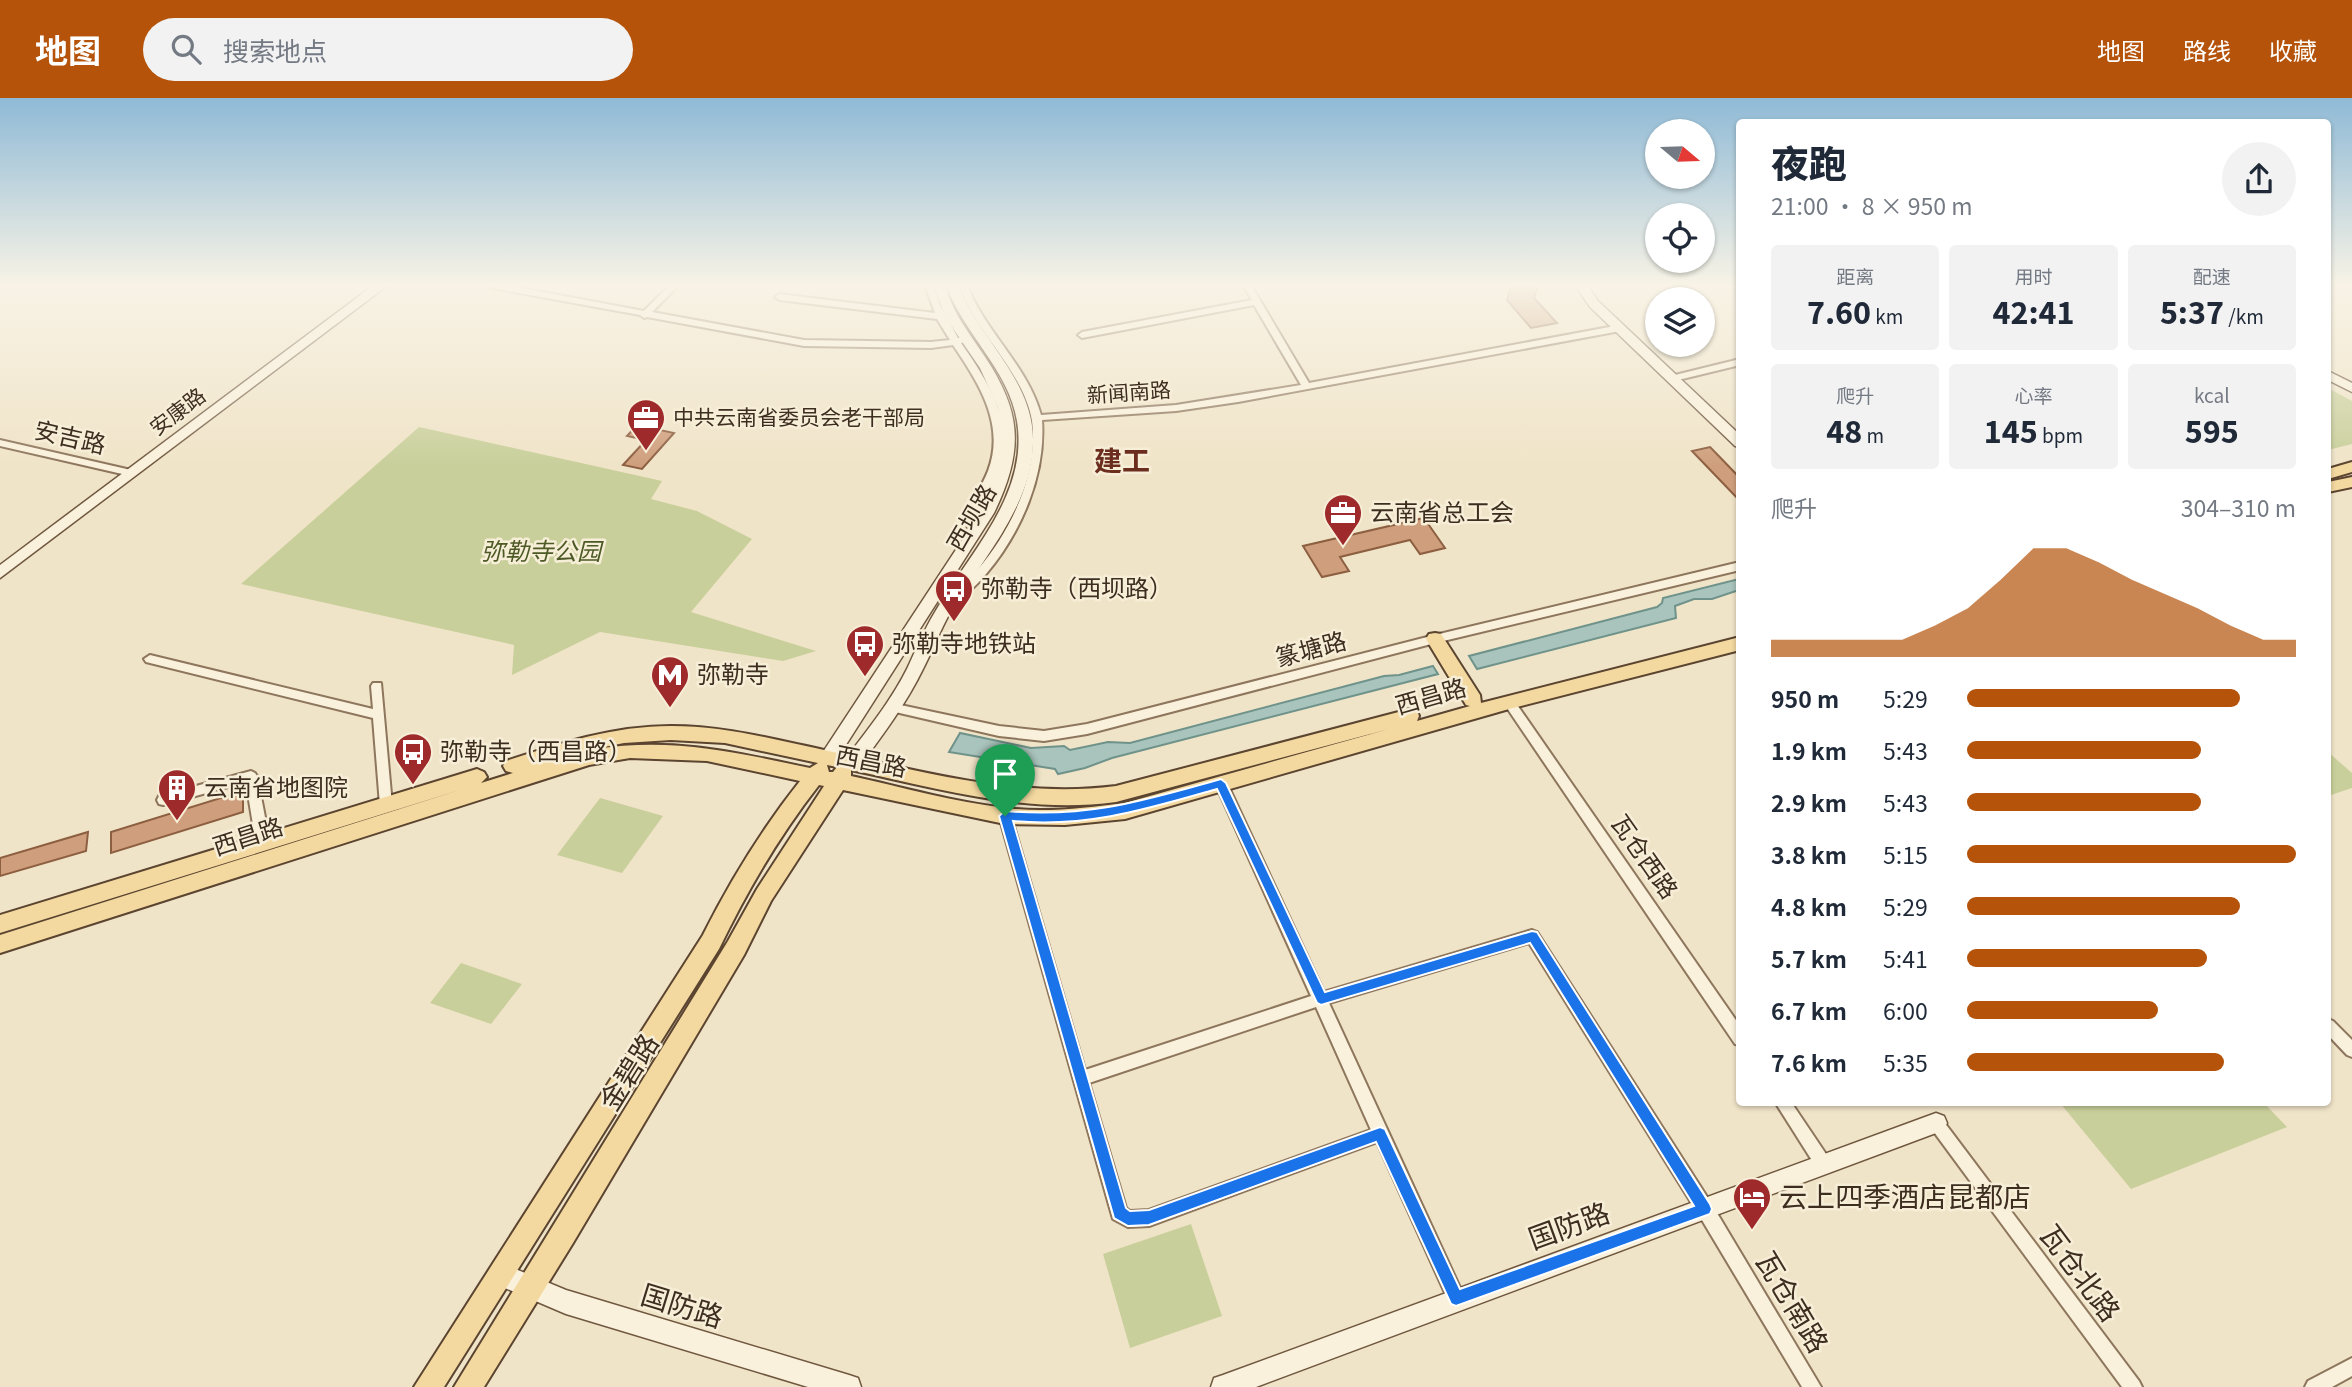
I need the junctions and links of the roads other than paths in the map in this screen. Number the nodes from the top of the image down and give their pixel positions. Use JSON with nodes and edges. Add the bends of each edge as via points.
{"nodes":[{"id":1,"x":302,"y":345,"type":"edge"},
{"id":2,"x":964,"y":345,"type":"edge"},
{"id":3,"x":985,"y":345,"type":"edge"},
{"id":4,"x":998,"y":345,"type":"edge"},
{"id":5,"x":1282,"y":345,"type":"edge"},
{"id":6,"x":1525,"y":345,"type":"edge"},
{"id":7,"x":1639,"y":345,"type":"edge"},
{"id":8,"x":1736,"y":363,"type":"edge"},
{"id":9,"x":2331,"y":377,"type":"edge"},
{"id":10,"x":1674,"y":378,"type":"junction"},
{"id":11,"x":1307,"y":387,"type":"junction"},
{"id":12,"x":2352,"y":388,"type":"edge"},
{"id":13,"x":1036,"y":418,"type":"junction"},
{"id":14,"x":1736,"y":439,"type":"edge"},
{"id":15,"x":0,"y":443,"type":"edge"},
{"id":16,"x":2352,"y":467,"type":"edge"},
{"id":17,"x":131,"y":473,"type":"junction"},
{"id":18,"x":2331,"y":473,"type":"edge"},
{"id":19,"x":2352,"y":482,"type":"edge"},
{"id":20,"x":2331,"y":486,"type":"edge"},
{"id":21,"x":1736,"y":567,"type":"edge"},
{"id":22,"x":0,"y":573,"type":"edge"},
{"id":23,"x":945,"y":608,"type":"junction"},
{"id":24,"x":1736,"y":632,"type":"edge"},
{"id":25,"x":1435,"y":639,"type":"junction"},
{"id":26,"x":1736,"y":644,"type":"edge"},
{"id":27,"x":150,"y":659,"type":"dead end"},
{"id":28,"x":377,"y":686,"type":"dead end"},
{"id":29,"x":1473,"y":700,"type":"junction"},
{"id":30,"x":1509,"y":702,"type":"junction"},
{"id":31,"x":891,"y":707,"type":"junction"},
{"id":32,"x":379,"y":715,"type":"junction"},
{"id":33,"x":829,"y":757,"type":"junction"},
{"id":34,"x":853,"y":762,"type":"junction"},
{"id":35,"x":825,"y":780,"type":"junction"},
{"id":36,"x":1221,"y":783,"type":"junction"},
{"id":37,"x":163,"y":800,"type":"dead end"},
{"id":38,"x":386,"y":805,"type":"junction"},
{"id":39,"x":1005,"y":816,"type":"junction"},
{"id":40,"x":263,"y":843,"type":"junction"},
{"id":41,"x":0,"y":924,"type":"edge"},
{"id":42,"x":0,"y":944,"type":"edge"},
{"id":43,"x":1321,"y":999,"type":"junction"},
{"id":44,"x":2331,"y":1029,"type":"edge"},
{"id":45,"x":1736,"y":1033,"type":"edge"},
{"id":46,"x":2352,"y":1050,"type":"edge"},
{"id":47,"x":1080,"y":1079,"type":"junction"},
{"id":48,"x":1785,"y":1106,"type":"edge"},
{"id":49,"x":1936,"y":1123,"type":"joint"},
{"id":50,"x":1380,"y":1134,"type":"junction"},
{"id":51,"x":1824,"y":1165,"type":"junction"},
{"id":52,"x":1705,"y":1209,"type":"junction"},
{"id":53,"x":501,"y":1275,"type":"junction"},
{"id":54,"x":531,"y":1287,"type":"junction"},
{"id":55,"x":1456,"y":1298,"type":"junction"},
{"id":56,"x":2352,"y":1367,"type":"edge"},
{"id":57,"x":428,"y":1387,"type":"edge"},
{"id":58,"x":468,"y":1387,"type":"edge"},
{"id":59,"x":849,"y":1387,"type":"edge"},
{"id":60,"x":1223,"y":1387,"type":"edge"},
{"id":61,"x":1812,"y":1387,"type":"edge"},
{"id":62,"x":2133,"y":1387,"type":"edge"},
{"id":63,"x":2314,"y":1387,"type":"edge"}],
"edges":[{"from":1,"to":17,"type":"street","name":"安康路"},
{"from":2,"to":33,"type":"street","name":"西坝路","via":[[998,387],[1007,411],[1010,456],[999,491]]},
{"from":3,"to":23,"type":"street","name":"西坝路","via":[[1017,395],[1025,456],[1014,493]]},
{"from":4,"to":13,"type":"street","via":[[1023,383]]},
{"from":5,"to":11,"type":"street"},
{"from":6,"to":11,"type":"street","name":"新闻南路"},
{"from":7,"to":10,"type":"street"},
{"from":8,"to":10,"type":"street"},
{"from":9,"to":12,"type":"street"},
{"from":10,"to":14,"type":"street"},
{"from":11,"to":13,"type":"street","name":"新闻南路","via":[[1176,408]]},
{"from":13,"to":23,"type":"street","via":[[1038,457],[1027,495],[983,571]]},
{"from":15,"to":17,"type":"street","name":"安吉路"},
{"from":16,"to":18,"type":"main road"},
{"from":17,"to":22,"type":"street","name":"安康路"},
{"from":19,"to":20,"type":"main road"},
{"from":21,"to":25,"type":"street","name":"篆塘路"},
{"from":23,"to":31,"type":"street","name":"西坝路"},
{"from":24,"to":29,"type":"main road","name":"西昌路"},
{"from":25,"to":29,"type":"main road"},
{"from":25,"to":31,"type":"street","name":"篆塘路","via":[[1087,729],[1044,736]]},
{"from":26,"to":30,"type":"main road","name":"西昌路"},
{"from":27,"to":32,"type":"street"},
{"from":28,"to":32,"type":"street"},
{"from":29,"to":34,"type":"main road","name":"西昌路","via":[[1116,794],[1078,799],[1003,795]]},
{"from":30,"to":36,"type":"main road","name":"西昌路"},
{"from":30,"to":45,"type":"street","name":"瓦仓西路"},
{"from":31,"to":34,"type":"street","name":"西坝路"},
{"from":32,"to":38,"type":"street"},
{"from":33,"to":34,"type":"main road","name":"西昌路"},
{"from":33,"to":35,"type":"main road","name":"金碧路"},
{"from":33,"to":38,"type":"main road","name":"西昌路","via":[[725,736],[624,736],[584,743]]},
{"from":34,"to":35,"type":"main road","name":"金碧路"},
{"from":35,"to":39,"type":"main road","name":"西昌路"},
{"from":35,"to":42,"type":"main road","name":"西昌路","via":[[707,754],[630,751],[589,757]]},
{"from":35,"to":53,"type":"main road","name":"金碧路","via":[[789,809],[736,891],[711,942]]},
{"from":35,"to":54,"type":"main road","name":"金碧路","via":[[736,948]]},
{"from":36,"to":39,"type":"main road","name":"西昌路","via":[[1094,816]]},
{"from":36,"to":43,"type":"street"},
{"from":37,"to":40,"type":"street","via":[[251,776]]},
{"from":38,"to":40,"type":"main road","name":"西昌路"},
{"from":39,"to":47,"type":"street"},
{"from":40,"to":41,"type":"main road","name":"西昌路"},
{"from":43,"to":47,"type":"street"},
{"from":43,"to":50,"type":"street"},
{"from":43,"to":52,"type":"street","name":"瓦仓南路","via":[[1532,936]]},
{"from":44,"to":46,"type":"street"},
{"from":47,"to":50,"type":"street","via":[[1119,1213],[1128,1219],[1149,1218]]},
{"from":48,"to":51,"type":"street"},
{"from":49,"to":51,"type":"street","name":"国防路"},
{"from":49,"to":62,"type":"street","name":"瓦仓北路"},
{"from":50,"to":55,"type":"street"},
{"from":51,"to":52,"type":"street","name":"国防路"},
{"from":52,"to":55,"type":"street","name":"国防路"},
{"from":52,"to":61,"type":"street","name":"瓦仓南路"},
{"from":53,"to":54,"type":"street","name":"国防路"},
{"from":53,"to":57,"type":"main road","name":"金碧路"},
{"from":54,"to":58,"type":"main road","name":"金碧路"},
{"from":54,"to":59,"type":"street","name":"国防路","via":[[566,1302]]},
{"from":55,"to":60,"type":"street","name":"国防路"},
{"from":56,"to":63,"type":"street"}]}
